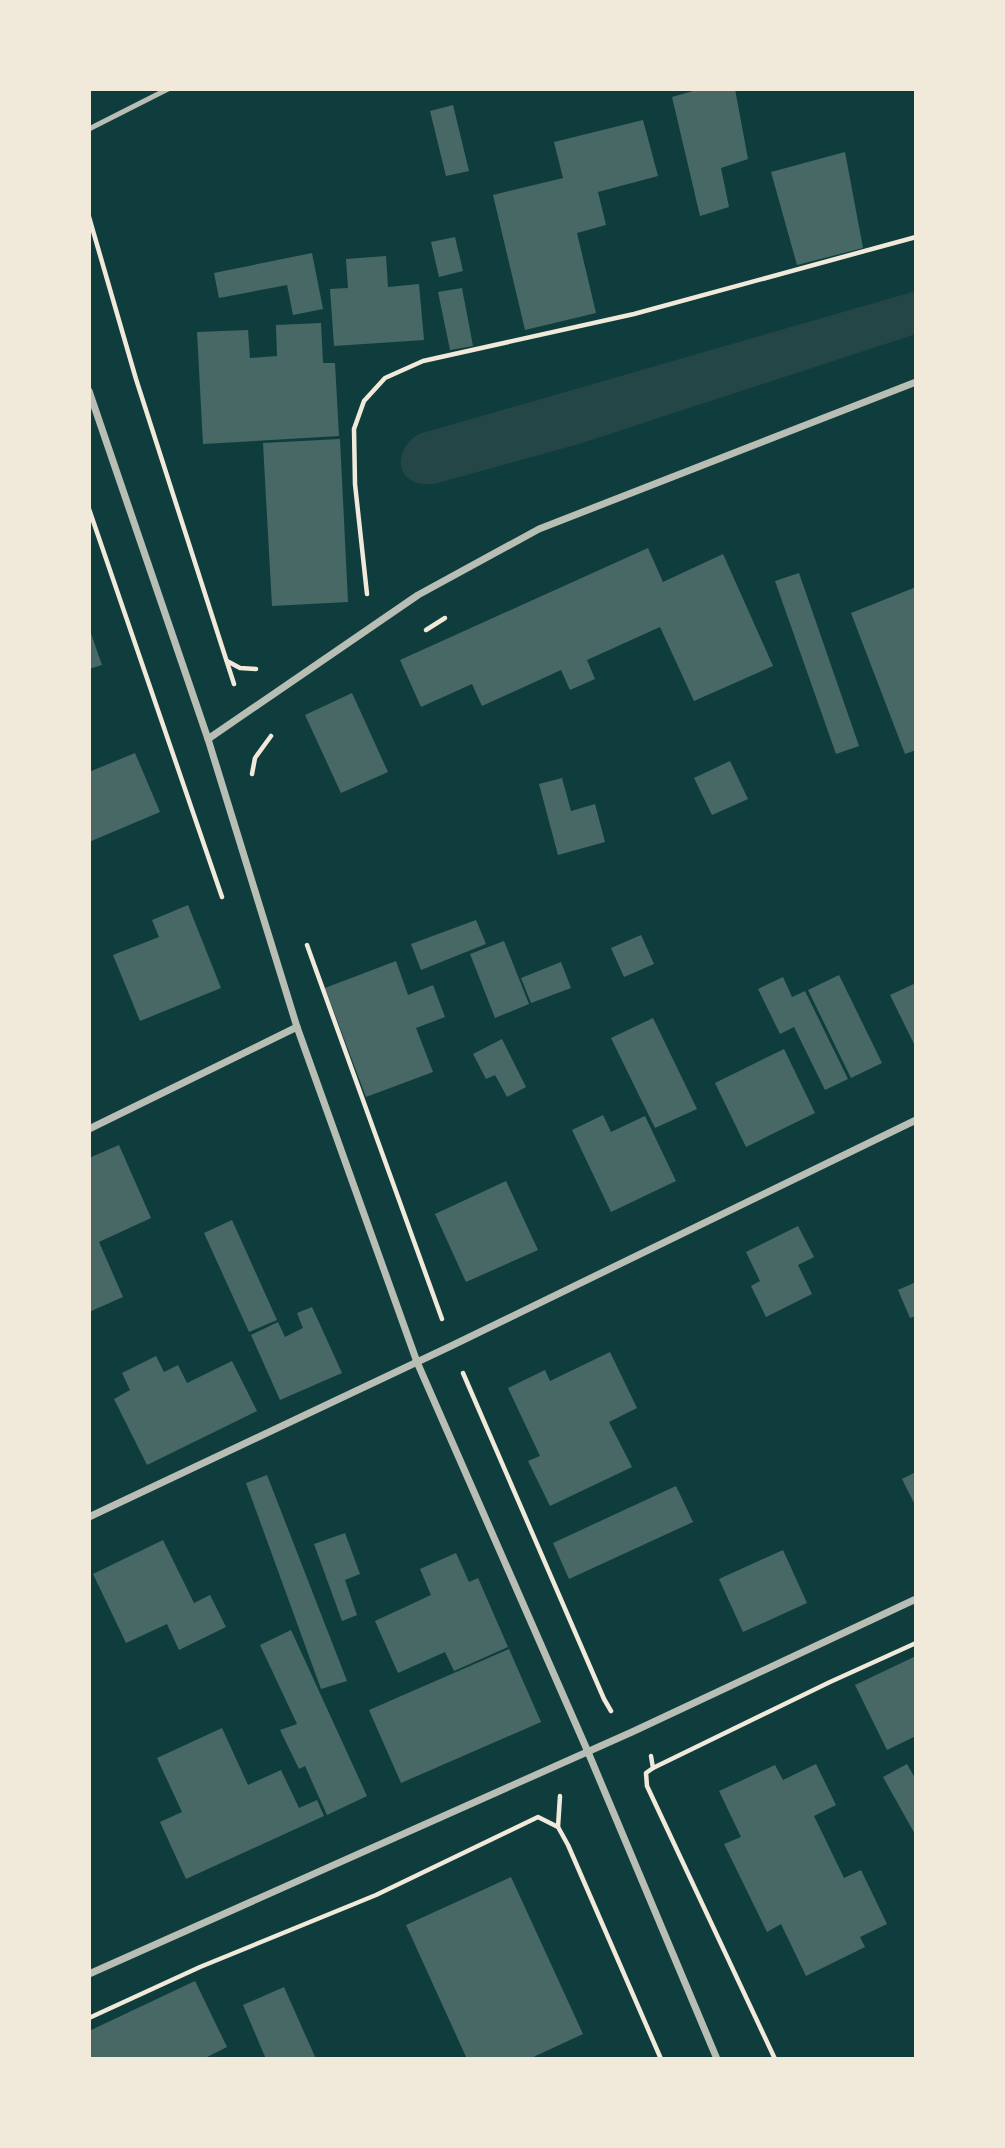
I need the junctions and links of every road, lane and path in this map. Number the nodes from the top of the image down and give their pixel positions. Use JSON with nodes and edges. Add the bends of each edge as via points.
{"nodes":[{"id":1,"x":168,"y":89,"type":"edge"},
{"id":2,"x":89,"y":129,"type":"edge"},
{"id":3,"x":89,"y":217,"type":"edge"},
{"id":4,"x":916,"y":237,"type":"edge"},
{"id":5,"x":916,"y":382,"type":"edge"},
{"id":6,"x":89,"y":391,"type":"edge"},
{"id":7,"x":360,"y":599,"type":"dead end"},
{"id":8,"x":454,"y":613,"type":"dead end"},
{"id":9,"x":419,"y":635,"type":"dead end"},
{"id":10,"x":227,"y":661,"type":"junction"},
{"id":11,"x":264,"y":668,"type":"dead end"},
{"id":12,"x":244,"y":714,"type":"junction"},
{"id":13,"x":272,"y":734,"type":"dead end"},
{"id":14,"x":208,"y":739,"type":"junction"},
{"id":15,"x":255,"y":758,"type":"junction"},
{"id":16,"x":254,"y":785,"type":"dead end"},
{"id":17,"x":306,"y":942,"type":"dead end"},
{"id":18,"x":297,"y":1027,"type":"junction"},
{"id":19,"x":916,"y":1120,"type":"edge"},
{"id":20,"x":89,"y":1129,"type":"edge"},
{"id":21,"x":451,"y":1346,"type":"junction"},
{"id":22,"x":417,"y":1362,"type":"junction"},
{"id":23,"x":89,"y":1517,"type":"edge"},
{"id":24,"x":916,"y":1599,"type":"edge"},
{"id":25,"x":916,"y":1643,"type":"edge"},
{"id":26,"x":632,"y":1732,"type":"junction"},
{"id":27,"x":588,"y":1752,"type":"junction"},
{"id":28,"x":653,"y":1768,"type":"junction"},
{"id":29,"x":89,"y":1974,"type":"edge"},
{"id":30,"x":89,"y":2018,"type":"edge"},
{"id":31,"x":661,"y":2059,"type":"edge"},
{"id":32,"x":716,"y":2059,"type":"edge"},
{"id":33,"x":775,"y":2059,"type":"edge"}],
"edges":[{"from":1,"to":2,"type":"lane"},
{"from":3,"to":10,"type":"path"},
{"from":4,"to":7,"type":"path","via":[[634,314],[423,362],[385,378],[364,401],[354,429],[367,594]]},
{"from":5,"to":12,"type":"street","via":[[539,529],[418,595]]},
{"from":6,"to":14,"type":"street"},
{"from":8,"to":9,"type":"path"},
{"from":10,"to":11,"type":"path","via":[[240,668]]},
{"from":10,"to":12,"type":"path"},
{"from":12,"to":14,"type":"street"},
{"from":12,"to":15,"type":"path"},
{"from":13,"to":15,"type":"path"},
{"from":14,"to":18,"type":"street"},
{"from":15,"to":16,"type":"path"},
{"from":17,"to":21,"type":"path"},
{"from":18,"to":20,"type":"street"},
{"from":18,"to":22,"type":"street"},
{"from":19,"to":21,"type":"street"},
{"from":21,"to":22,"type":"street"},
{"from":21,"to":26,"type":"path","via":[[604,1699]]},
{"from":22,"to":23,"type":"street"},
{"from":22,"to":27,"type":"street"},
{"from":24,"to":26,"type":"street"},
{"from":25,"to":28,"type":"path"},
{"from":26,"to":27,"type":"street"},
{"from":26,"to":28,"type":"path","via":[[649,1748]]},
{"from":27,"to":29,"type":"street"},
{"from":27,"to":32,"type":"street"},
{"from":28,"to":33,"type":"path","via":[[646,1773],[648,1786]]},
{"from":30,"to":31,"type":"path","via":[[376,1895],[538,1817],[558,1827],[568,1845]]}]}
